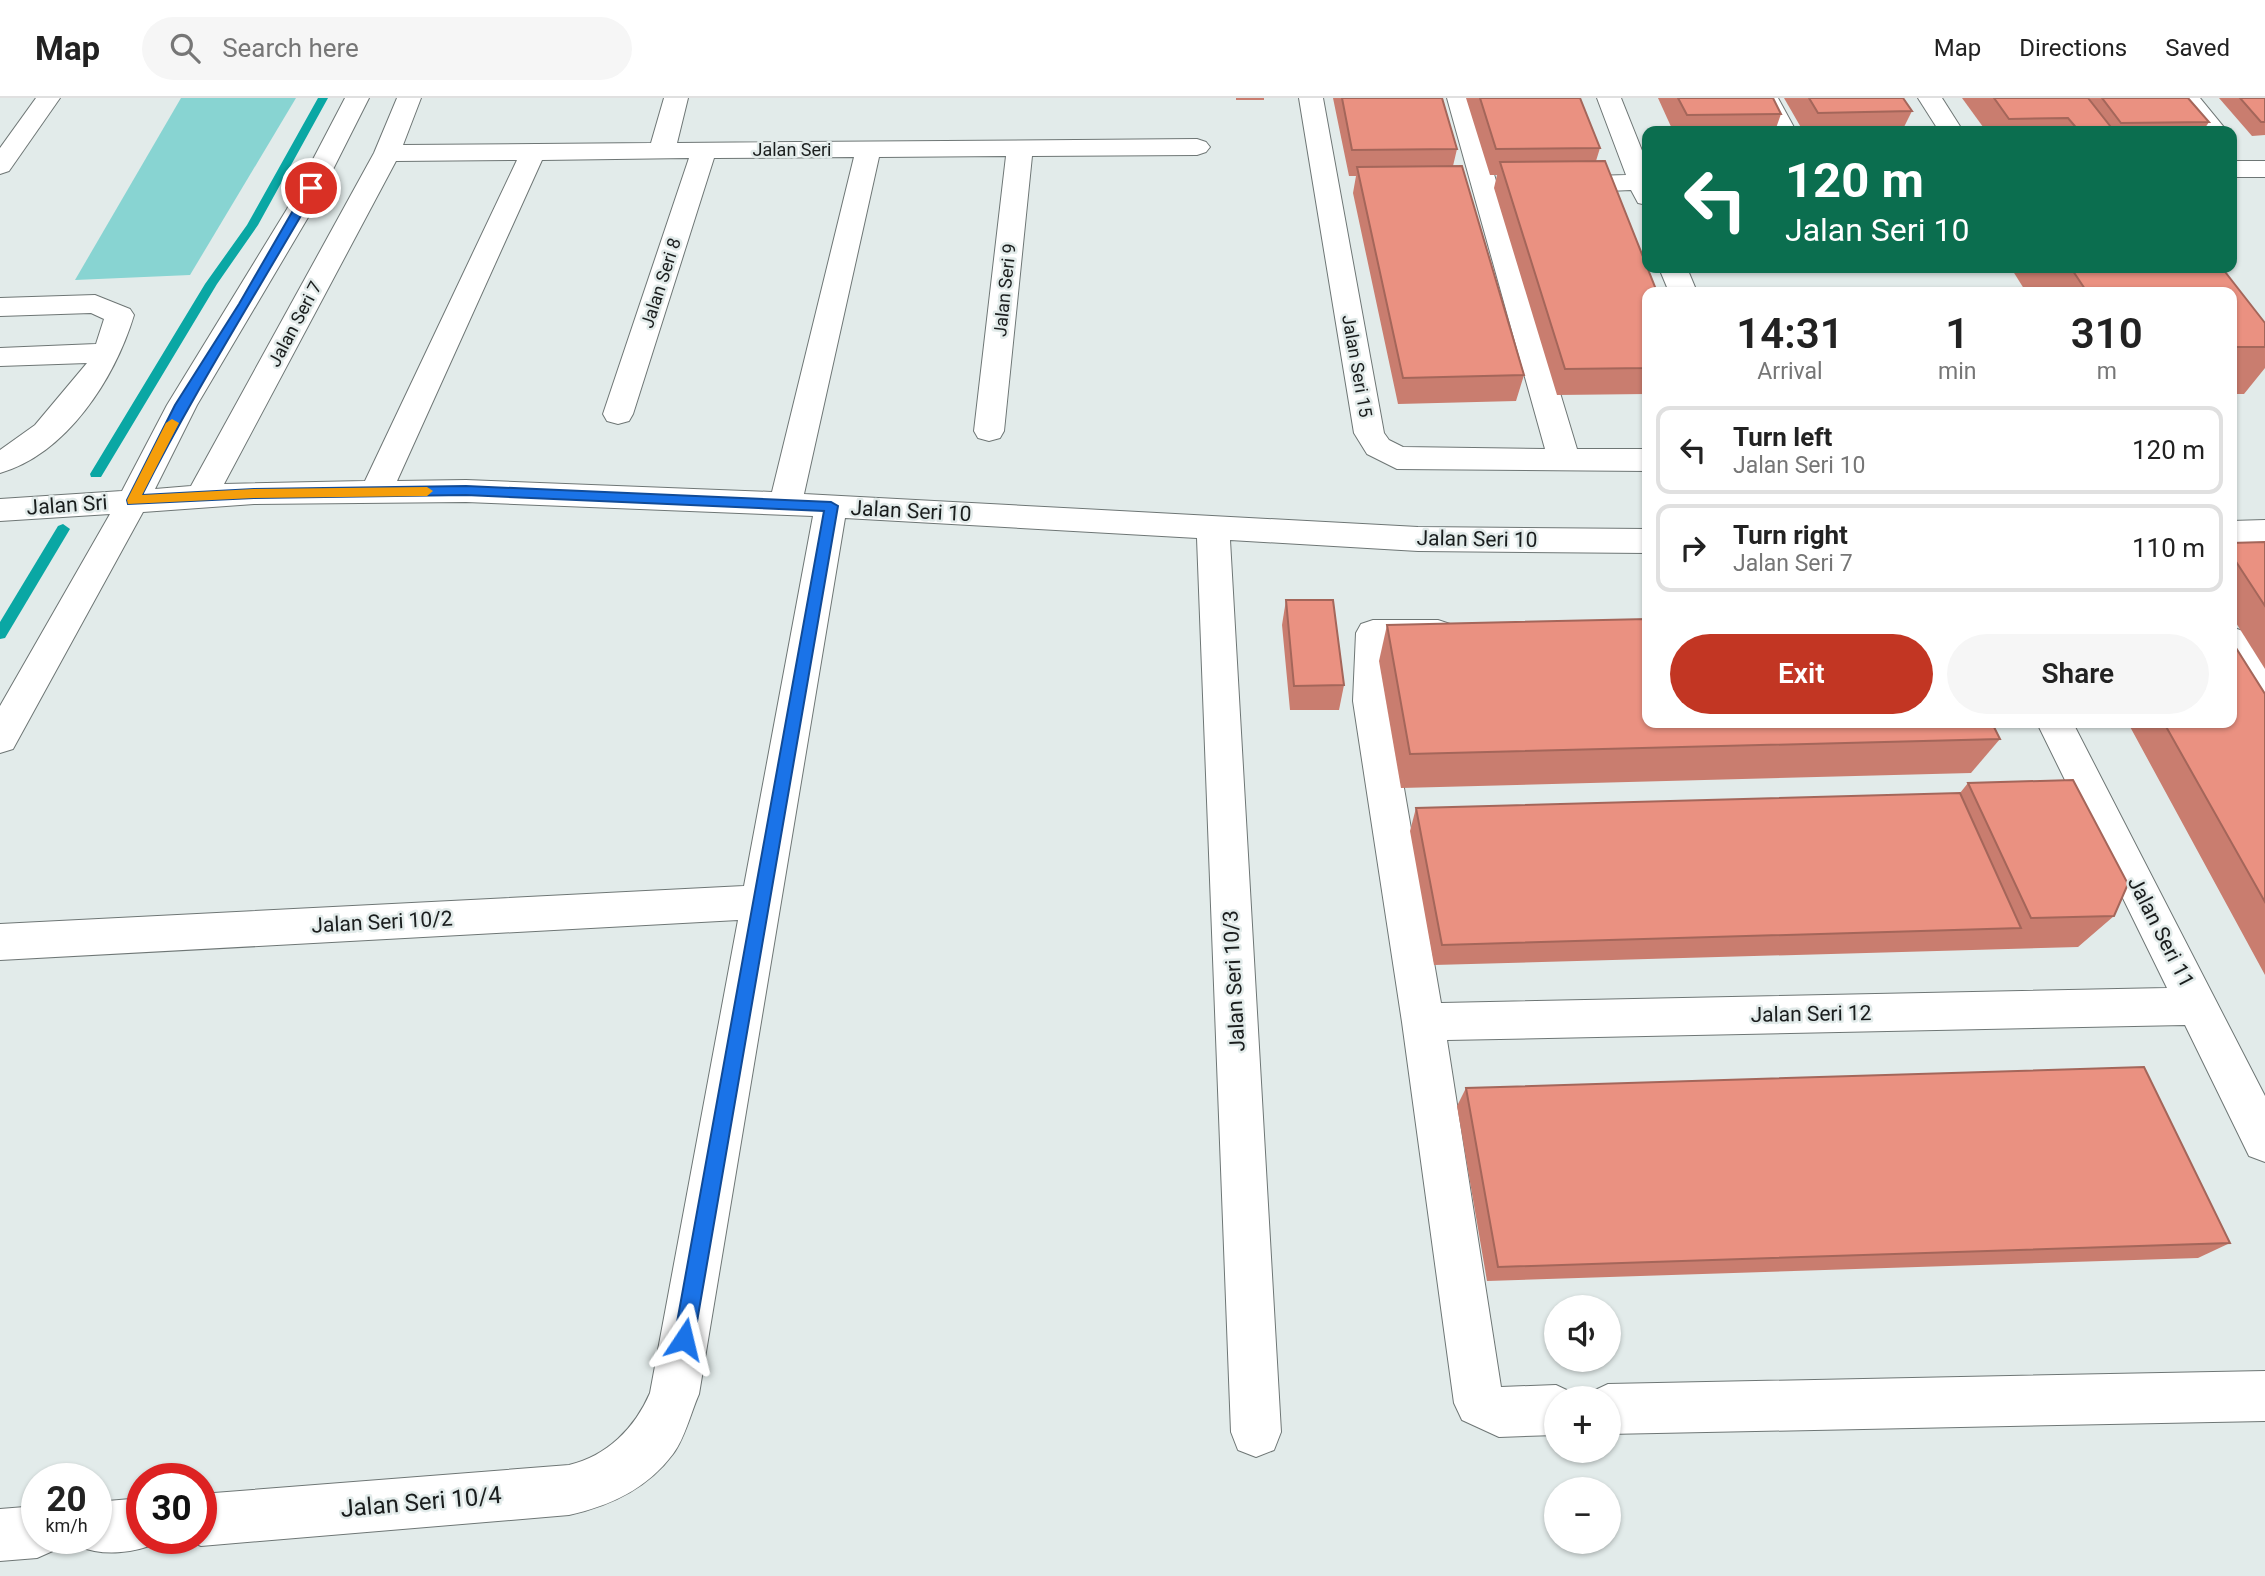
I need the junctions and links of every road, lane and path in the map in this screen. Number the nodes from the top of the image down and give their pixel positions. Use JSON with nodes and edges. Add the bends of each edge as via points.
{"nodes":[{"id":1,"x":48,"y":98,"type":"edge"},
{"id":2,"x":357,"y":98,"type":"edge"},
{"id":3,"x":409,"y":98,"type":"edge"},
{"id":4,"x":676,"y":98,"type":"edge"},
{"id":5,"x":1311,"y":98,"type":"edge"},
{"id":6,"x":1459,"y":98,"type":"edge"},
{"id":7,"x":1609,"y":98,"type":"edge"},
{"id":8,"x":1766,"y":98,"type":"edge"},
{"id":9,"x":1930,"y":98,"type":"edge"},
{"id":10,"x":2187,"y":98,"type":"edge"},
{"id":11,"x":1781,"y":126,"type":"edge"},
{"id":12,"x":1948,"y":126,"type":"edge"},
{"id":13,"x":2210,"y":126,"type":"edge"},
{"id":14,"x":1197,"y":147,"type":"dead end"},
{"id":15,"x":1020,"y":148,"type":"junction"},
{"id":16,"x":869,"y":150,"type":"junction"},
{"id":17,"x":662,"y":151,"type":"junction"},
{"id":18,"x":704,"y":151,"type":"junction"},
{"id":19,"x":533,"y":152,"type":"junction"},
{"id":20,"x":387,"y":153,"type":"junction"},
{"id":21,"x":0,"y":166,"type":"edge"},
{"id":22,"x":1642,"y":180,"type":"edge"},
{"id":23,"x":1498,"y":187,"type":"junction"},
{"id":24,"x":1642,"y":187,"type":"edge"},
{"id":25,"x":0,"y":307,"type":"edge"},
{"id":26,"x":107,"y":353,"type":"junction"},
{"id":27,"x":0,"y":357,"type":"edge"},
{"id":28,"x":618,"y":414,"type":"dead end"},
{"id":29,"x":989,"y":431,"type":"dead end"},
{"id":30,"x":1564,"y":459,"type":"junction"},
{"id":31,"x":1642,"y":460,"type":"edge"},
{"id":32,"x":0,"y":462,"type":"edge"},
{"id":33,"x":376,"y":492,"type":"junction"},
{"id":34,"x":202,"y":496,"type":"junction"},
{"id":35,"x":133,"y":500,"type":"junction"},
{"id":36,"x":785,"y":505,"type":"junction"},
{"id":37,"x":831,"y":506,"type":"junction"},
{"id":38,"x":5,"y":518,"type":"edge"},
{"id":39,"x":1213,"y":529,"type":"junction"},
{"id":40,"x":2265,"y":532,"type":"edge"},
{"id":41,"x":2237,"y":533,"type":"edge"},
{"id":42,"x":1642,"y":541,"type":"edge"},
{"id":43,"x":1469,"y":633,"type":"edge"},
{"id":44,"x":2237,"y":650,"type":"edge"},
{"id":45,"x":2265,"y":694,"type":"edge"},
{"id":46,"x":2058,"y":728,"type":"edge"},
{"id":47,"x":0,"y":739,"type":"edge"},
{"id":48,"x":763,"y":902,"type":"junction"},
{"id":49,"x":0,"y":942,"type":"edge"},
{"id":50,"x":2198,"y":1006,"type":"junction"},
{"id":51,"x":1423,"y":1021,"type":"junction"},
{"id":52,"x":2265,"y":1141,"type":"edge"},
{"id":53,"x":2265,"y":1396,"type":"edge"},
{"id":54,"x":1621,"y":1409,"type":"edge"},
{"id":55,"x":1544,"y":1410,"type":"edge"},
{"id":56,"x":1256,"y":1432,"type":"dead end"},
{"id":57,"x":217,"y":1519,"type":"edge"},
{"id":58,"x":21,"y":1533,"type":"edge"},
{"id":59,"x":0,"y":1535,"type":"edge"}],
"edges":[{"from":1,"to":21,"type":"street"},
{"from":2,"to":35,"type":"street","via":[[300,209],[182,405]]},
{"from":3,"to":20,"type":"street","name":"Jalan Seri 7"},
{"from":4,"to":17,"type":"street"},
{"from":5,"to":30,"type":"street","name":"Jalan Seri 15","via":[[1340,190],[1369,433],[1378,447],[1397,458]]},
{"from":6,"to":23,"type":"street"},
{"from":7,"to":22,"type":"street"},
{"from":8,"to":11,"type":"street"},
{"from":9,"to":12,"type":"street"},
{"from":10,"to":13,"type":"street"},
{"from":14,"to":15,"type":"street","name":"Jalan Seri"},
{"from":15,"to":16,"type":"street","name":"Jalan Seri"},
{"from":15,"to":29,"type":"street","name":"Jalan Seri 9"},
{"from":16,"to":18,"type":"street","name":"Jalan Seri"},
{"from":16,"to":36,"type":"street"},
{"from":17,"to":18,"type":"street","name":"Jalan Seri"},
{"from":17,"to":19,"type":"street","name":"Jalan Seri"},
{"from":18,"to":28,"type":"street","name":"Jalan Seri 8"},
{"from":19,"to":20,"type":"street","name":"Jalan Seri"},
{"from":19,"to":33,"type":"street"},
{"from":20,"to":34,"type":"street","name":"Jalan Seri 7"},
{"from":23,"to":24,"type":"street"},
{"from":23,"to":30,"type":"street"},
{"from":25,"to":26,"type":"street","via":[[95,304],[120,315]]},
{"from":26,"to":27,"type":"street"},
{"from":26,"to":32,"type":"street","via":[[60,419],[31,446]]},
{"from":30,"to":31,"type":"street","name":"Jalan Seri 15"},
{"from":33,"to":34,"type":"street","name":"Jalan Seri 10"},
{"from":33,"to":36,"type":"street","name":"Jalan Seri 10","via":[[466,491]]},
{"from":34,"to":35,"type":"street","name":"Jalan Seri 10"},
{"from":35,"to":38,"type":"street","name":"Jalan Sri"},
{"from":35,"to":47,"type":"street"},
{"from":36,"to":37,"type":"street","name":"Jalan Seri 10"},
{"from":37,"to":39,"type":"street","name":"Jalan Seri 10"},
{"from":37,"to":48,"type":"street","name":"Jalan Seri 10/4"},
{"from":39,"to":42,"type":"street","name":"Jalan Seri 10","via":[[1418,539]]},
{"from":39,"to":56,"type":"street","name":"Jalan Seri 10/3"},
{"from":40,"to":41,"type":"street"},
{"from":43,"to":51,"type":"street","via":[[1373,634],[1371,701]]},
{"from":44,"to":45,"type":"street"},
{"from":46,"to":50,"type":"street","name":"Jalan Seri 11"},
{"from":48,"to":49,"type":"street","name":"Jalan Seri 10/2"},
{"from":48,"to":57,"type":"street","name":"Jalan Seri 10/4","via":[[674,1394],[657,1435],[601,1483],[569,1490]]},
{"from":50,"to":51,"type":"street","name":"Jalan Seri 12"},
{"from":50,"to":52,"type":"street","name":"Jalan Seri 11"},
{"from":51,"to":55,"type":"street","via":[[1479,1403],[1499,1412]]},
{"from":53,"to":54,"type":"street"},
{"from":58,"to":59,"type":"street"}]}
